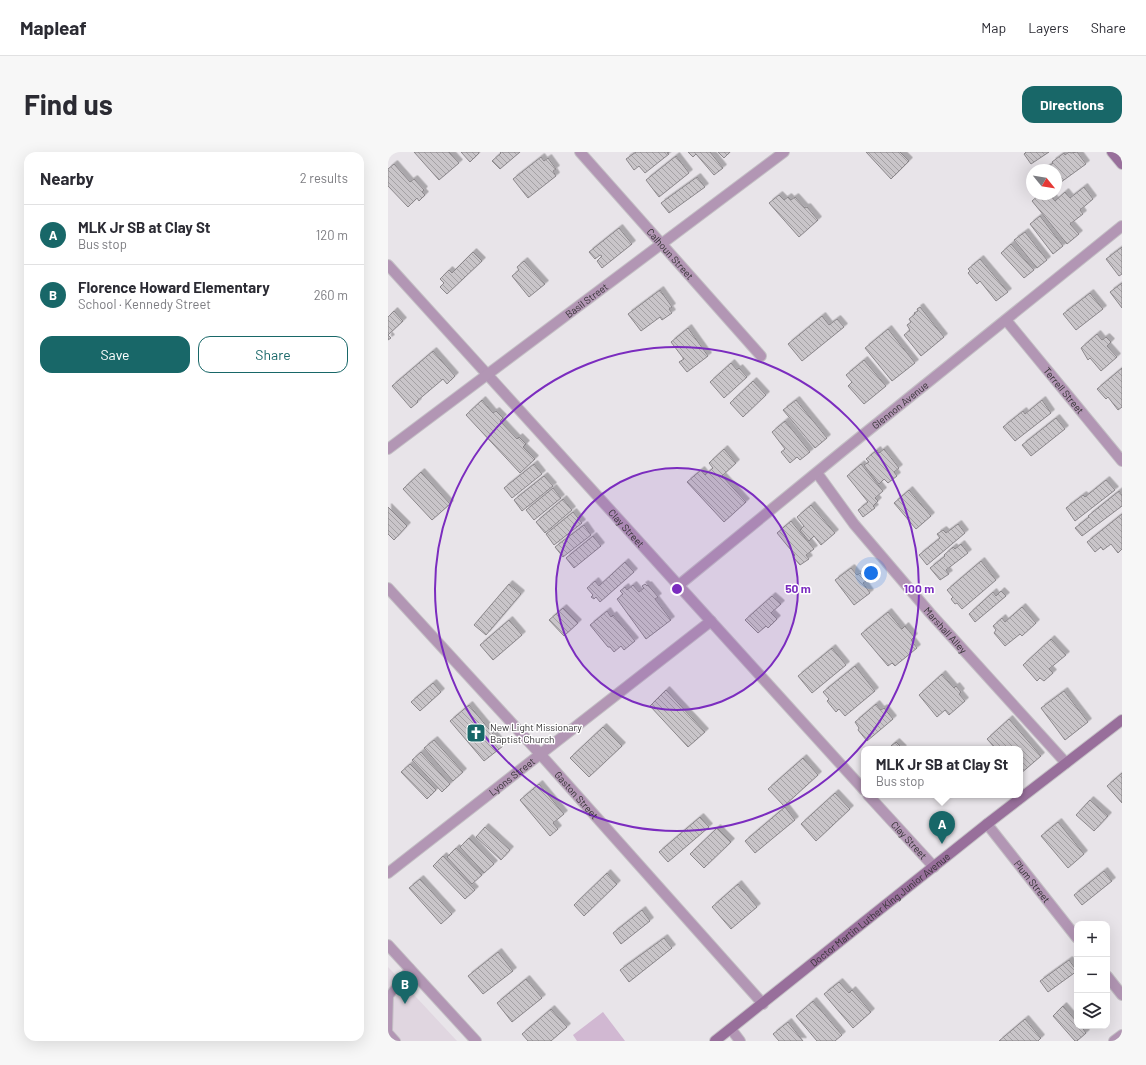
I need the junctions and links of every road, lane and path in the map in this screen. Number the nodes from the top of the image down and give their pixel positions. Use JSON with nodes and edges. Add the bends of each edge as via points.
{"nodes":[{"id":1,"x":580,"y":152,"type":"edge"},
{"id":2,"x":784,"y":152,"type":"edge"},
{"id":3,"x":1112,"y":152,"type":"edge"},
{"id":4,"x":1122,"y":164,"type":"edge"},
{"id":5,"x":1122,"y":226,"type":"edge"},
{"id":6,"x":661,"y":244,"type":"junction"},
{"id":7,"x":388,"y":265,"type":"edge"},
{"id":8,"x":1006,"y":320,"type":"junction"},
{"id":9,"x":761,"y":356,"type":"dead end"},
{"id":10,"x":487,"y":374,"type":"junction"},
{"id":11,"x":388,"y":449,"type":"edge"},
{"id":12,"x":1122,"y":461,"type":"edge"},
{"id":13,"x":817,"y":473,"type":"junction"},
{"id":14,"x":679,"y":586,"type":"junction"},
{"id":15,"x":388,"y":588,"type":"edge"},
{"id":16,"x":711,"y":621,"type":"junction"},
{"id":17,"x":1122,"y":720,"type":"edge"},
{"id":18,"x":541,"y":755,"type":"junction"},
{"id":19,"x":1066,"y":763,"type":"junction"},
{"id":20,"x":861,"y":787,"type":"edge"},
{"id":21,"x":1023,"y":796,"type":"edge"},
{"id":22,"x":871,"y":798,"type":"edge"},
{"id":23,"x":1021,"y":798,"type":"edge"},
{"id":24,"x":987,"y":824,"type":"junction"},
{"id":25,"x":934,"y":867,"type":"junction"},
{"id":26,"x":388,"y":873,"type":"edge"},
{"id":27,"x":1074,"y":934,"type":"edge"},
{"id":28,"x":388,"y":945,"type":"edge"},
{"id":29,"x":410,"y":968,"type":"junction"},
{"id":30,"x":1110,"y":980,"type":"edge"},
{"id":31,"x":1122,"y":995,"type":"edge"},
{"id":32,"x":763,"y":1004,"type":"junction"},
{"id":33,"x":731,"y":1029,"type":"junction"},
{"id":34,"x":1122,"y":1035,"type":"edge"},
{"id":35,"x":396,"y":1041,"type":"edge"},
{"id":36,"x":476,"y":1041,"type":"edge"},
{"id":37,"x":715,"y":1041,"type":"edge"},
{"id":38,"x":740,"y":1041,"type":"edge"},
{"id":39,"x":1114,"y":1041,"type":"edge"}],
"edges":[{"from":1,"to":6,"type":"street","name":"Calhoun Street"},
{"from":2,"to":6,"type":"street","name":"Basil Street"},
{"from":3,"to":4,"type":"main road"},
{"from":5,"to":8,"type":"street","name":"Glennon Avenue"},
{"from":6,"to":9,"type":"street","name":"Calhoun Street"},
{"from":6,"to":10,"type":"street","name":"Basil Street"},
{"from":7,"to":10,"type":"street","name":"Clay Street"},
{"from":8,"to":12,"type":"street","name":"Terrell Street"},
{"from":8,"to":13,"type":"street","name":"Glennon Avenue"},
{"from":10,"to":11,"type":"street","name":"Basil Street"},
{"from":10,"to":14,"type":"street","name":"Clay Street"},
{"from":13,"to":14,"type":"street","name":"Glennon Avenue"},
{"from":13,"to":19,"type":"street","name":"Marshall Alley","via":[[854,524]]},
{"from":14,"to":16,"type":"street","name":"Clay Street"},
{"from":15,"to":18,"type":"street","name":"Gaston Street"},
{"from":16,"to":18,"type":"street","name":"Lyons Street"},
{"from":16,"to":20,"type":"street","name":"Clay Street"},
{"from":17,"to":19,"type":"main road","name":"Doctor Martin Luther King Junior Avenue"},
{"from":18,"to":26,"type":"street","name":"Lyons Street"},
{"from":18,"to":32,"type":"street","name":"Gaston Street"},
{"from":19,"to":21,"type":"main road","name":"Doctor Martin Luther King Junior Avenue"},
{"from":22,"to":25,"type":"street","name":"Clay Street"},
{"from":23,"to":24,"type":"main road","name":"Doctor Martin Luther King Junior Avenue"},
{"from":24,"to":25,"type":"main road","name":"Doctor Martin Luther King Junior Avenue"},
{"from":24,"to":27,"type":"street","name":"Plum Street"},
{"from":25,"to":32,"type":"main road","name":"Doctor Martin Luther King Junior Avenue"},
{"from":28,"to":29,"type":"street"},
{"from":29,"to":35,"type":"lane","via":[[389,996],[388,1032]]},
{"from":29,"to":36,"type":"street"},
{"from":30,"to":31,"type":"street"},
{"from":32,"to":33,"type":"main road","name":"Doctor Martin Luther King Junior Avenue"},
{"from":33,"to":37,"type":"main road","name":"Doctor Martin Luther King Junior Avenue"},
{"from":33,"to":38,"type":"street"},
{"from":34,"to":39,"type":"street"}]}
